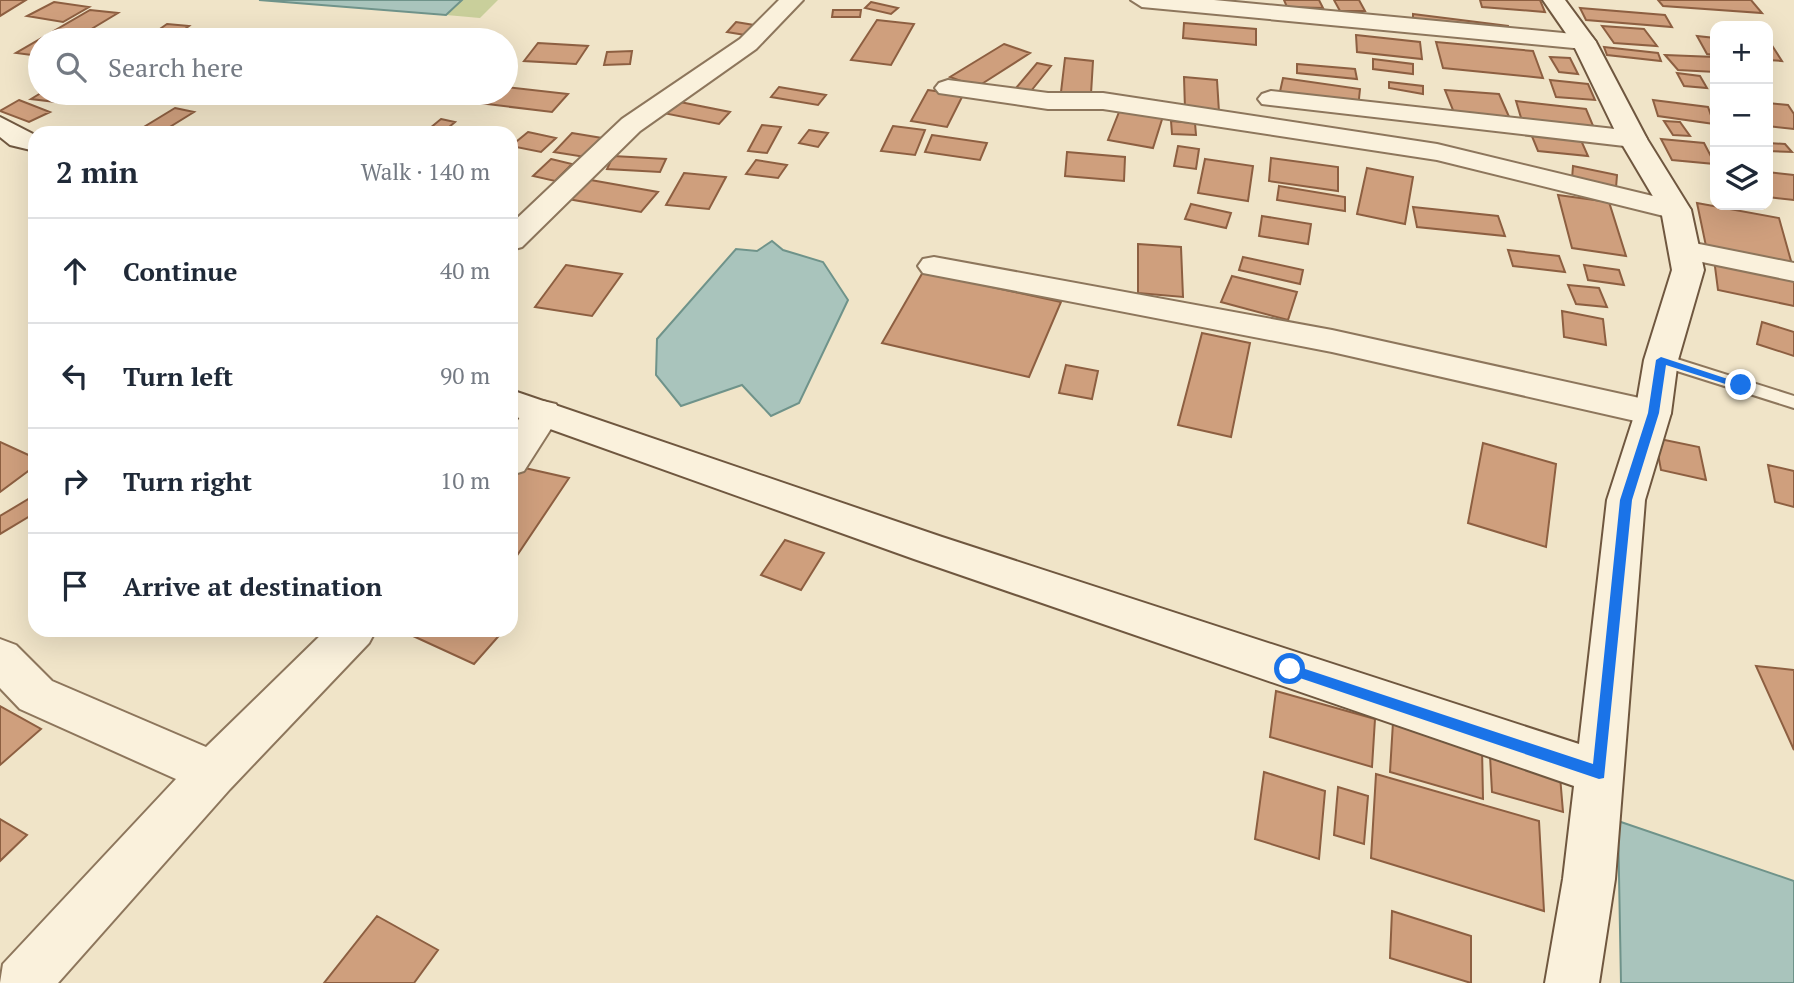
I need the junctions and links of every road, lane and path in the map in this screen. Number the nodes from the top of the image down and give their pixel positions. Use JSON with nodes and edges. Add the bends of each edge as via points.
{"nodes":[{"id":1,"x":792,"y":0,"type":"edge"},
{"id":2,"x":1142,"y":0,"type":"edge"},
{"id":3,"x":1554,"y":0,"type":"edge"},
{"id":4,"x":1584,"y":42,"type":"junction"},
{"id":5,"x":948,"y":89,"type":"dead end"},
{"id":6,"x":1271,"y":99,"type":"dead end"},
{"id":7,"x":0,"y":125,"type":"edge"},
{"id":8,"x":1633,"y":139,"type":"junction"},
{"id":9,"x":28,"y":141,"type":"edge"},
{"id":10,"x":1676,"y":210,"type":"junction"},
{"id":11,"x":518,"y":234,"type":"edge"},
{"id":12,"x":1684,"y":250,"type":"junction"},
{"id":13,"x":934,"y":266,"type":"dead end"},
{"id":14,"x":1794,"y":272,"type":"edge"},
{"id":15,"x":1661,"y":360,"type":"junction"},
{"id":16,"x":1794,"y":402,"type":"edge"},
{"id":17,"x":527,"y":408,"type":"edge"},
{"id":18,"x":1653,"y":413,"type":"junction"},
{"id":19,"x":518,"y":438,"type":"edge"},
{"id":20,"x":347,"y":637,"type":"edge"},
{"id":21,"x":0,"y":658,"type":"edge"},
{"id":22,"x":1599,"y":773,"type":"junction"},
{"id":23,"x":213,"y":774,"type":"junction"},
{"id":24,"x":22,"y":983,"type":"edge"},
{"id":25,"x":1573,"y":983,"type":"edge"}],
"edges":[{"from":1,"to":11,"type":"street","via":[[748,44],[631,125]]},
{"from":2,"to":4,"type":"street"},
{"from":3,"to":4,"type":"street"},
{"from":4,"to":8,"type":"street"},
{"from":5,"to":10,"type":"street","via":[[1048,101],[1104,101],[1437,152]]},
{"from":6,"to":8,"type":"street"},
{"from":7,"to":9,"type":"street"},
{"from":8,"to":10,"type":"street"},
{"from":10,"to":12,"type":"street"},
{"from":12,"to":14,"type":"street"},
{"from":12,"to":15,"type":"street","via":[[1688,270]]},
{"from":13,"to":18,"type":"street","via":[[1332,341]]},
{"from":15,"to":16,"type":"lane"},
{"from":15,"to":18,"type":"street"},
{"from":17,"to":19,"type":"street"},
{"from":17,"to":22,"type":"street"},
{"from":18,"to":22,"type":"street","via":[[1626,500]]},
{"from":20,"to":23,"type":"street"},
{"from":21,"to":23,"type":"street","via":[[36,695]]},
{"from":22,"to":25,"type":"street"},
{"from":23,"to":24,"type":"street"}]}
